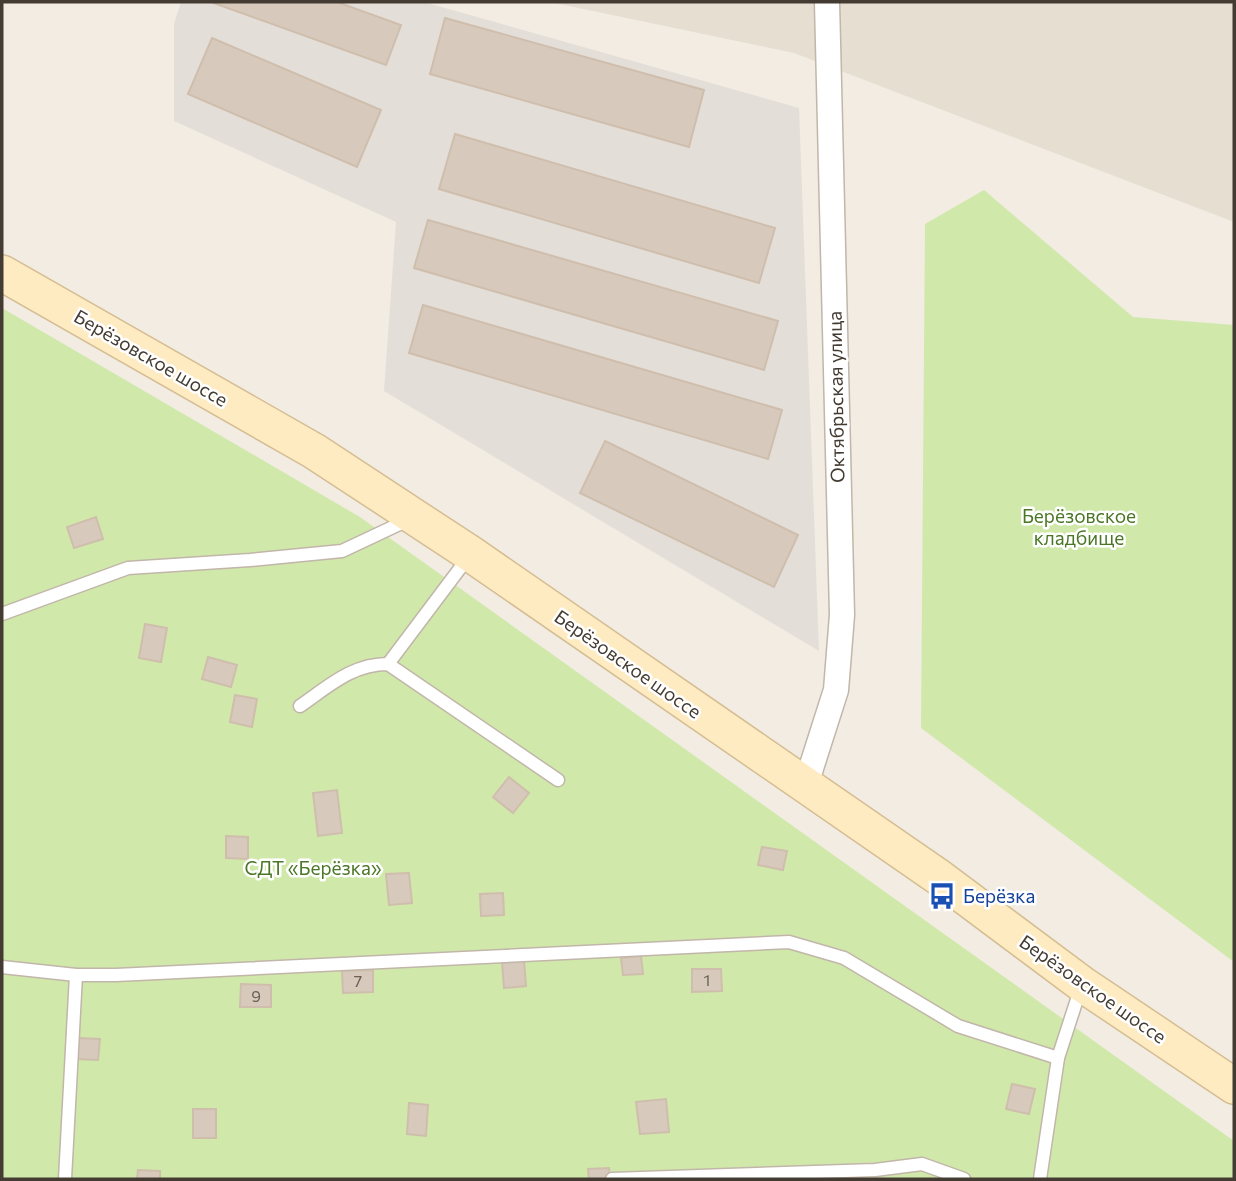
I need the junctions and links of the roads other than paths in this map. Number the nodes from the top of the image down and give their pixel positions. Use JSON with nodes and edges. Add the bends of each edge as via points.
{"nodes":[{"id":1,"x":827,"y":2,"type":"edge"},
{"id":2,"x":2,"y":273,"type":"edge"},
{"id":3,"x":414,"y":518,"type":"junction"},
{"id":4,"x":471,"y":554,"type":"junction"},
{"id":5,"x":2,"y":614,"type":"edge"},
{"id":6,"x":388,"y":664,"type":"junction"},
{"id":7,"x":300,"y":706,"type":"dead end"},
{"id":8,"x":558,"y":780,"type":"dead end"},
{"id":9,"x":805,"y":787,"type":"junction"},
{"id":10,"x":2,"y":967,"type":"edge"},
{"id":11,"x":76,"y":975,"type":"junction"},
{"id":12,"x":1082,"y":984,"type":"junction"},
{"id":13,"x":1058,"y":1058,"type":"junction"},
{"id":14,"x":1234,"y":1086,"type":"edge"},
{"id":15,"x":65,"y":1179,"type":"edge"},
{"id":16,"x":612,"y":1179,"type":"edge"},
{"id":17,"x":964,"y":1179,"type":"edge"},
{"id":18,"x":1040,"y":1179,"type":"edge"}],
"edges":[{"from":1,"to":9,"type":"street","name":"Октябрьская улица","via":[[842,615],[836,690]]},
{"from":2,"to":3,"type":"street","name":"Берёзовское шоссе","via":[[314,451]]},
{"from":3,"to":4,"type":"street","name":"Берёзовское шоссе"},
{"from":3,"to":5,"type":"lane","via":[[342,551],[128,568]]},
{"from":4,"to":6,"type":"lane"},
{"from":4,"to":9,"type":"street","name":"Берёзовское шоссе"},
{"from":6,"to":7,"type":"lane","via":[[370,664],[344,675]]},
{"from":6,"to":8,"type":"lane"},
{"from":9,"to":12,"type":"street","name":"Берёзовское шоссе","via":[[940,878]]},
{"from":10,"to":11,"type":"lane"},
{"from":11,"to":13,"type":"lane","via":[[789,942],[844,958],[958,1026]]},
{"from":11,"to":15,"type":"lane"},
{"from":12,"to":13,"type":"lane"},
{"from":12,"to":14,"type":"street","name":"Берёзовское шоссе"},
{"from":13,"to":18,"type":"lane"},
{"from":16,"to":17,"type":"lane","via":[[875,1170],[922,1164]]}]}
